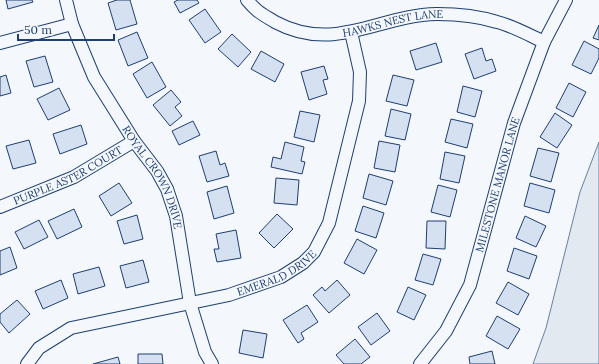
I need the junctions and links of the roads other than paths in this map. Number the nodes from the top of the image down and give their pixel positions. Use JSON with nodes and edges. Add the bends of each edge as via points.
{"nodes":[{"id":1,"x":66,"y":0,"type":"edge"},
{"id":2,"x":247,"y":0,"type":"edge"},
{"id":3,"x":566,"y":0,"type":"edge"},
{"id":4,"x":72,"y":24,"type":"junction"},
{"id":5,"x":351,"y":32,"type":"junction"},
{"id":6,"x":544,"y":42,"type":"junction"},
{"id":7,"x":0,"y":43,"type":"edge"},
{"id":8,"x":134,"y":141,"type":"junction"},
{"id":9,"x":0,"y":208,"type":"edge"},
{"id":10,"x":190,"y":303,"type":"junction"},
{"id":11,"x":27,"y":364,"type":"edge"},
{"id":12,"x":212,"y":364,"type":"edge"},
{"id":13,"x":420,"y":364,"type":"edge"}],
"edges":[{"from":1,"to":4,"type":"street","name":"ROYAL CROWN DRIVE"},
{"from":2,"to":5,"type":"street","name":"HAWKS NEST LANE","via":[[256,11],[289,29],[323,36]]},
{"from":3,"to":6,"type":"street","name":"MILESTONE MANOR LANE"},
{"from":4,"to":7,"type":"street"},
{"from":4,"to":8,"type":"street","name":"ROYAL CROWN DRIVE","via":[[94,77]]},
{"from":5,"to":6,"type":"street","name":"HAWKS NEST LANE","via":[[408,18],[435,14],[461,15],[497,22]]},
{"from":5,"to":10,"type":"street","name":"EMERALD DRIVE","via":[[360,72],[359,101],[329,223],[314,252],[303,263],[281,277],[229,295]]},
{"from":6,"to":13,"type":"street","name":"MILESTONE MANOR LANE","via":[[514,123],[470,285],[446,331]]},
{"from":8,"to":9,"type":"street","name":"PURPLE ASTER COURT","via":[[74,177]]},
{"from":8,"to":10,"type":"street","name":"ROYAL CROWN DRIVE","via":[[168,189],[176,216]]},
{"from":10,"to":11,"type":"street","name":"EMERALD DRIVE","via":[[71,328],[39,348]]},
{"from":10,"to":12,"type":"street","name":"ROYAL CROWN DRIVE","via":[[205,352]]}]}
